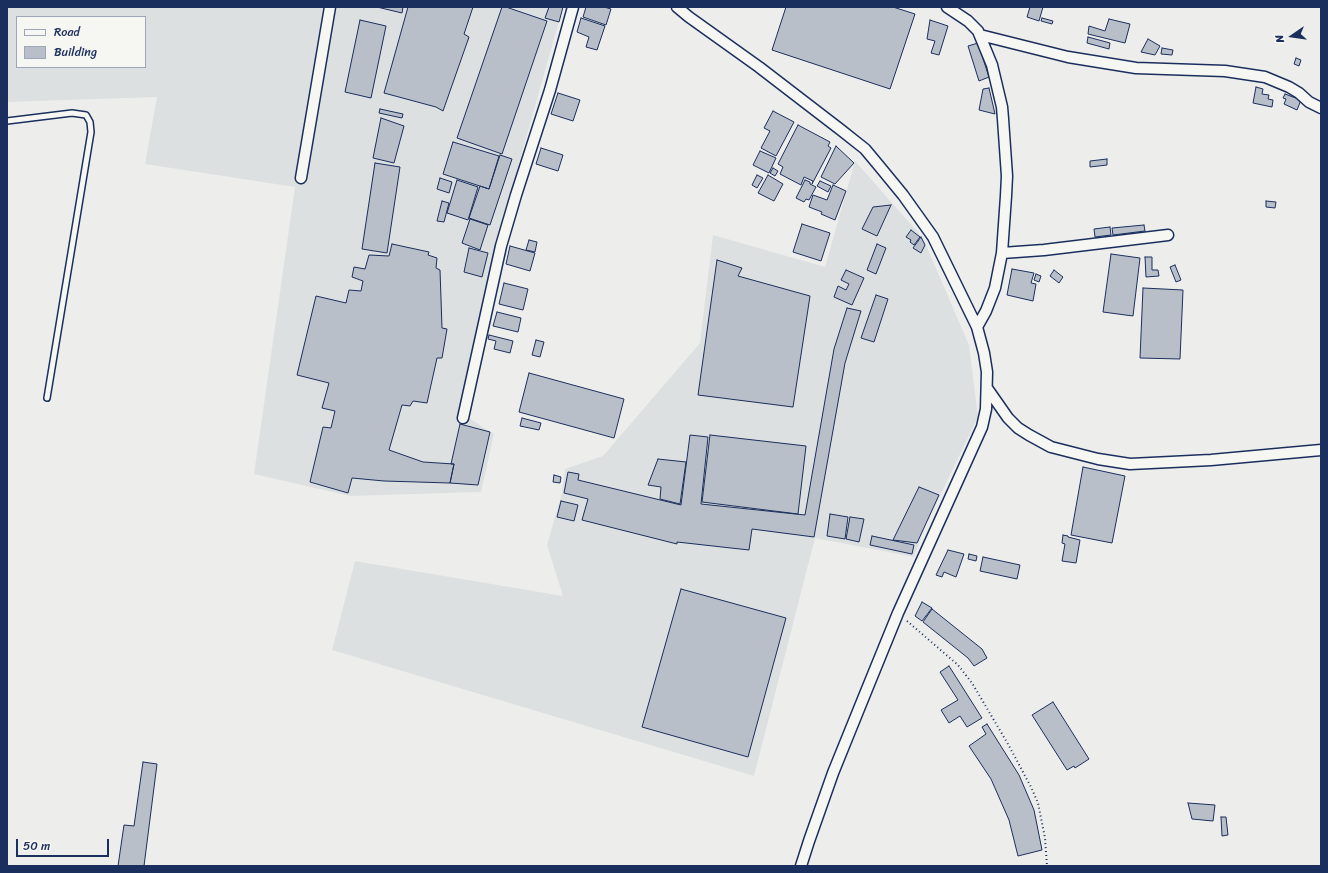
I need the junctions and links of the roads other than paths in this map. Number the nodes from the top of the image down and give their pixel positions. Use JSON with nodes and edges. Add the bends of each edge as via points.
{"nodes":[{"id":1,"x":330,"y":7,"type":"edge"},
{"id":2,"x":573,"y":7,"type":"edge"},
{"id":3,"x":677,"y":7,"type":"edge"},
{"id":4,"x":947,"y":7,"type":"edge"},
{"id":5,"x":960,"y":11,"type":"edge"},
{"id":6,"x":980,"y":35,"type":"junction"},
{"id":7,"x":1321,"y":108,"type":"edge"},
{"id":8,"x":7,"y":122,"type":"edge"},
{"id":9,"x":301,"y":178,"type":"dead end"},
{"id":10,"x":1168,"y":235,"type":"dead end"},
{"id":11,"x":1002,"y":253,"type":"junction"},
{"id":12,"x":977,"y":327,"type":"junction"},
{"id":13,"x":987,"y":388,"type":"junction"},
{"id":14,"x":47,"y":398,"type":"dead end"},
{"id":15,"x":463,"y":418,"type":"dead end"},
{"id":16,"x":1321,"y":450,"type":"edge"},
{"id":17,"x":801,"y":866,"type":"edge"}],
"edges":[{"from":1,"to":9,"type":"street"},
{"from":2,"to":15,"type":"street","via":[[501,246]]},
{"from":3,"to":12,"type":"street","via":[[759,67],[864,150],[903,195],[933,237]]},
{"from":4,"to":5,"type":"street"},
{"from":5,"to":6,"type":"street"},
{"from":6,"to":7,"type":"street","via":[[1068,57],[1136,68],[1225,71],[1265,77],[1289,87]]},
{"from":6,"to":11,"type":"street","via":[[992,65],[1002,107],[1007,176]]},
{"from":8,"to":14,"type":"lane","via":[[72,114],[86,115],[90,122],[91,132]]},
{"from":10,"to":11,"type":"street"},
{"from":11,"to":12,"type":"street","via":[[995,288]]},
{"from":12,"to":13,"type":"street","via":[[984,353]]},
{"from":13,"to":16,"type":"street","via":[[1008,418],[1029,436],[1051,447],[1098,459],[1130,464]]},
{"from":13,"to":17,"type":"street","via":[[982,428],[898,613],[833,773]]}]}
